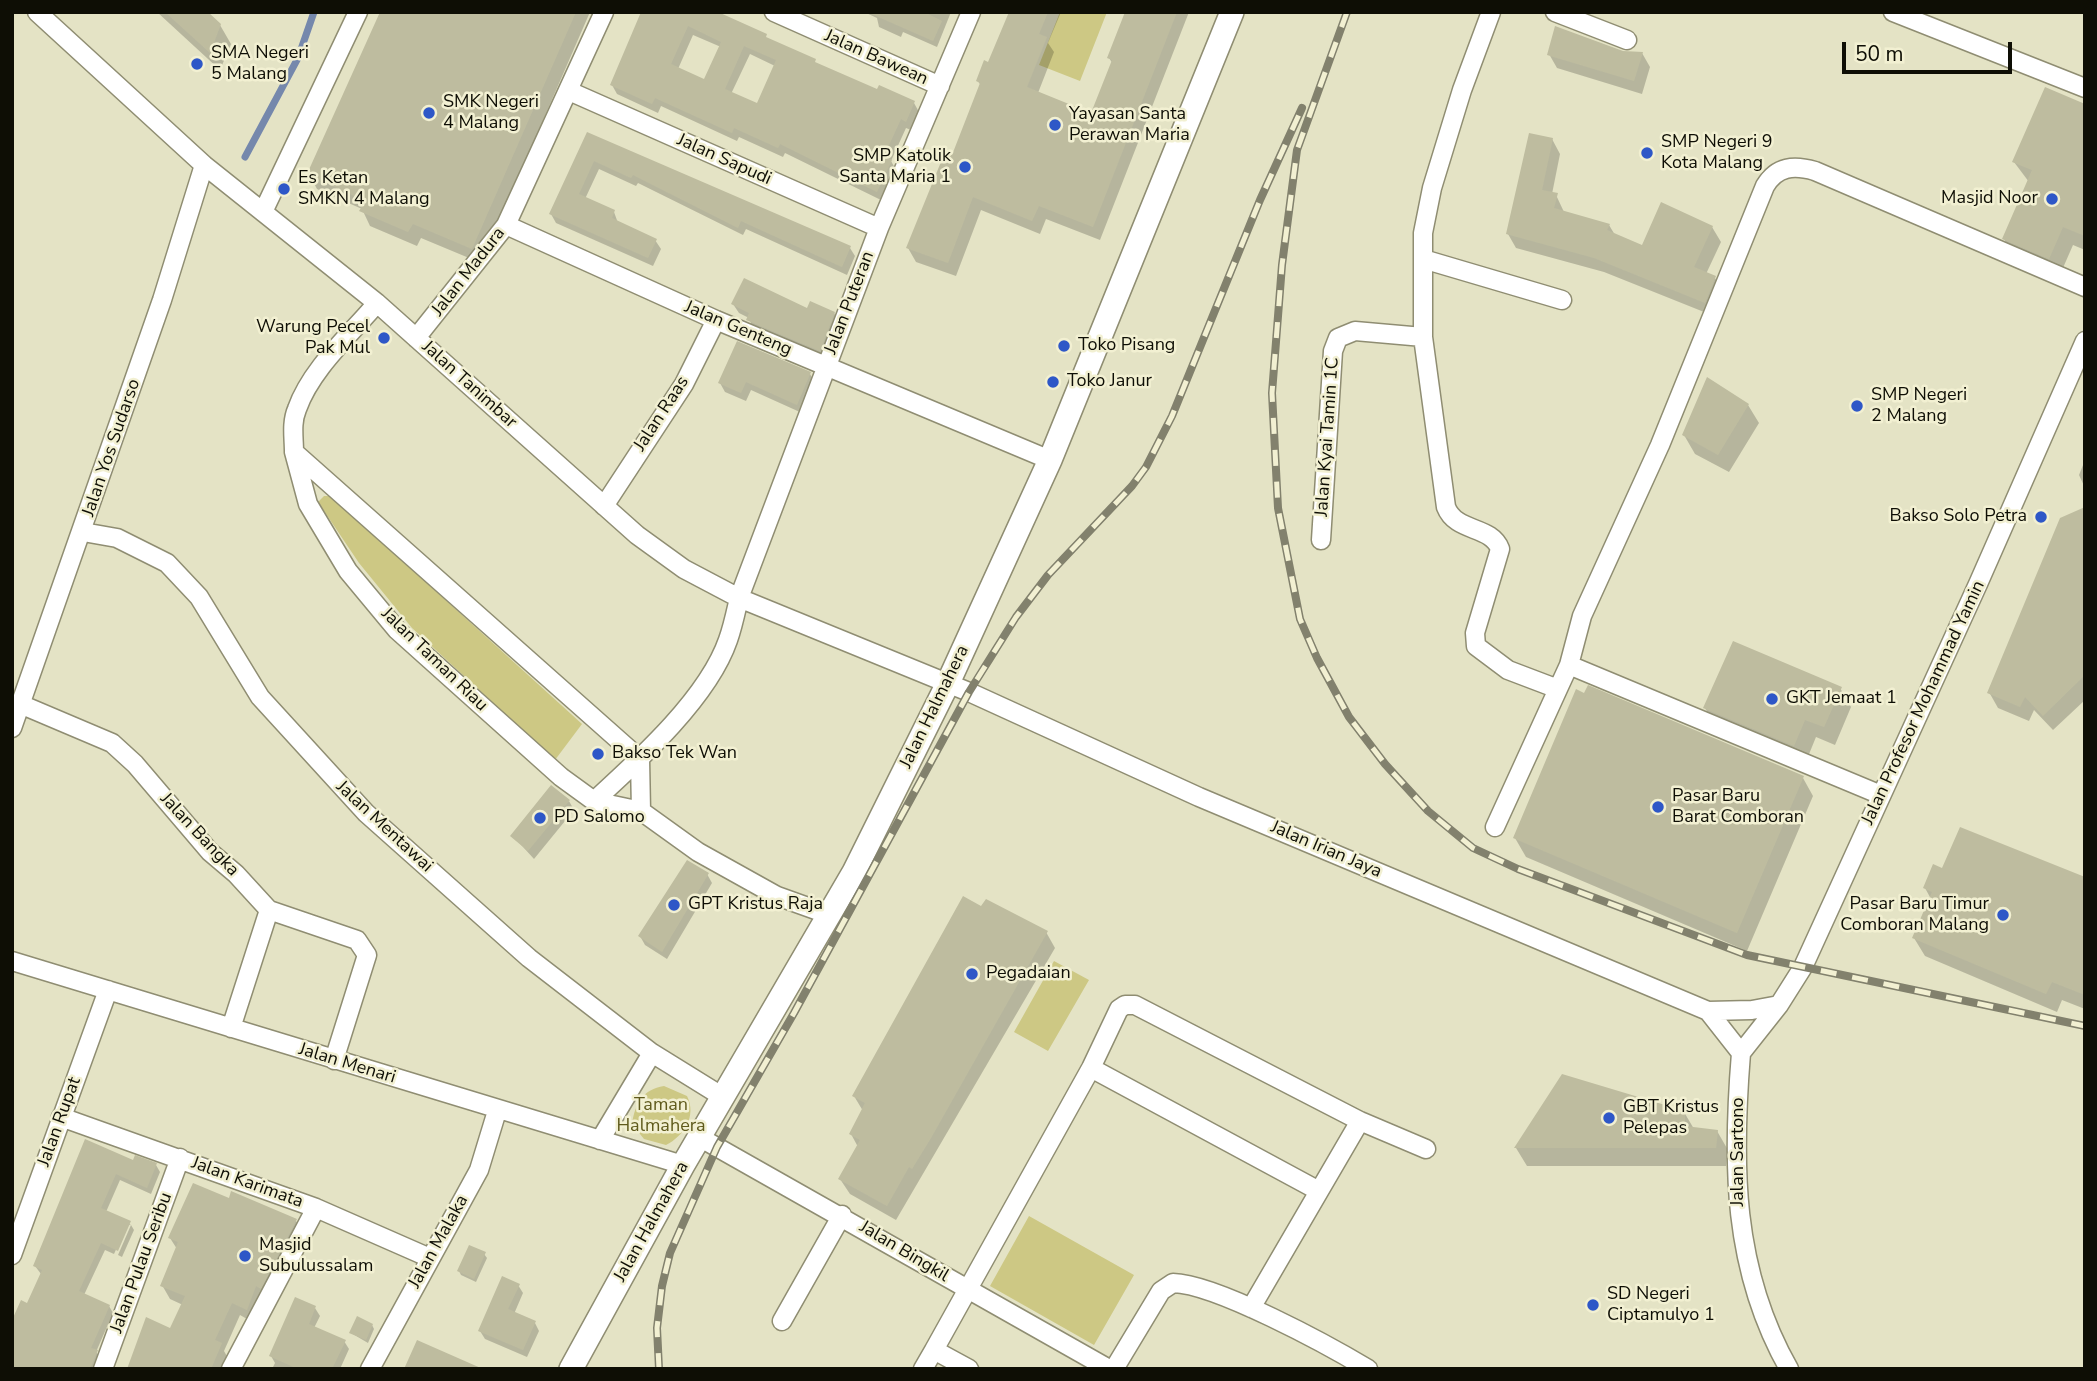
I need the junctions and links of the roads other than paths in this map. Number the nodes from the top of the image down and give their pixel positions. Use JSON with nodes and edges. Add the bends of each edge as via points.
{"nodes":[{"id":1,"x":37,"y":12,"type":"edge"},
{"id":2,"x":358,"y":12,"type":"edge"},
{"id":3,"x":604,"y":12,"type":"edge"},
{"id":4,"x":774,"y":12,"type":"edge"},
{"id":5,"x":971,"y":12,"type":"edge"},
{"id":6,"x":1232,"y":12,"type":"edge"},
{"id":7,"x":1491,"y":12,"type":"edge"},
{"id":8,"x":1555,"y":12,"type":"edge"},
{"id":9,"x":1893,"y":12,"type":"edge"},
{"id":10,"x":1628,"y":40,"type":"dead end"},
{"id":11,"x":940,"y":86,"type":"junction"},
{"id":12,"x":2085,"y":88,"type":"edge"},
{"id":13,"x":569,"y":91,"type":"junction"},
{"id":14,"x":204,"y":165,"type":"junction"},
{"id":15,"x":263,"y":212,"type":"junction"},
{"id":16,"x":506,"y":225,"type":"junction"},
{"id":17,"x":879,"y":228,"type":"junction"},
{"id":18,"x":1423,"y":259,"type":"junction"},
{"id":19,"x":2085,"y":287,"type":"edge"},
{"id":20,"x":1562,"y":300,"type":"dead end"},
{"id":21,"x":377,"y":303,"type":"junction"},
{"id":22,"x":716,"y":320,"type":"junction"},
{"id":23,"x":1423,"y":337,"type":"junction"},
{"id":24,"x":416,"y":338,"type":"junction"},
{"id":25,"x":2085,"y":341,"type":"edge"},
{"id":26,"x":826,"y":366,"type":"junction"},
{"id":27,"x":294,"y":452,"type":"junction"},
{"id":28,"x":1049,"y":460,"type":"junction"},
{"id":29,"x":604,"y":506,"type":"junction"},
{"id":30,"x":83,"y":532,"type":"junction"},
{"id":31,"x":1321,"y":540,"type":"dead end"},
{"id":32,"x":740,"y":598,"type":"junction"},
{"id":33,"x":1569,"y":665,"type":"junction"},
{"id":34,"x":948,"y":683,"type":"junction"},
{"id":35,"x":1558,"y":689,"type":"junction"},
{"id":36,"x":20,"y":704,"type":"junction"},
{"id":37,"x":12,"y":728,"type":"edge"},
{"id":38,"x":640,"y":759,"type":"junction"},
{"id":39,"x":1881,"y":795,"type":"junction"},
{"id":40,"x":594,"y":801,"type":"junction"},
{"id":41,"x":641,"y":811,"type":"junction"},
{"id":42,"x":1495,"y":827,"type":"dead end"},
{"id":43,"x":269,"y":910,"type":"junction"},
{"id":44,"x":830,"y":915,"type":"junction"},
{"id":45,"x":12,"y":961,"type":"edge"},
{"id":46,"x":108,"y":990,"type":"junction"},
{"id":47,"x":1779,"y":1005,"type":"junction"},
{"id":48,"x":1708,"y":1011,"type":"junction"},
{"id":49,"x":231,"y":1028,"type":"junction"},
{"id":50,"x":652,"y":1053,"type":"junction"},
{"id":51,"x":1741,"y":1053,"type":"junction"},
{"id":52,"x":334,"y":1060,"type":"junction"},
{"id":53,"x":1091,"y":1068,"type":"junction"},
{"id":54,"x":723,"y":1097,"type":"junction"},
{"id":55,"x":497,"y":1111,"type":"junction"},
{"id":56,"x":61,"y":1116,"type":"junction"},
{"id":57,"x":1360,"y":1121,"type":"junction"},
{"id":58,"x":699,"y":1137,"type":"junction"},
{"id":59,"x":600,"y":1140,"type":"junction"},
{"id":60,"x":1426,"y":1149,"type":"dead end"},
{"id":61,"x":180,"y":1158,"type":"junction"},
{"id":62,"x":683,"y":1165,"type":"junction"},
{"id":63,"x":1319,"y":1191,"type":"junction"},
{"id":64,"x":316,"y":1208,"type":"junction"},
{"id":65,"x":842,"y":1215,"type":"junction"},
{"id":66,"x":12,"y":1255,"type":"edge"},
{"id":67,"x":430,"y":1258,"type":"junction"},
{"id":68,"x":969,"y":1290,"type":"junction"},
{"id":69,"x":1251,"y":1308,"type":"junction"},
{"id":70,"x":782,"y":1321,"type":"dead end"},
{"id":71,"x":934,"y":1350,"type":"junction"},
{"id":72,"x":1071,"y":1361,"type":"edge"},
{"id":73,"x":103,"y":1369,"type":"edge"},
{"id":74,"x":231,"y":1369,"type":"edge"},
{"id":75,"x":370,"y":1369,"type":"edge"},
{"id":76,"x":571,"y":1369,"type":"edge"},
{"id":77,"x":923,"y":1369,"type":"edge"},
{"id":78,"x":969,"y":1369,"type":"edge"},
{"id":79,"x":1108,"y":1369,"type":"edge"},
{"id":80,"x":1114,"y":1369,"type":"edge"},
{"id":81,"x":1368,"y":1369,"type":"edge"},
{"id":82,"x":1789,"y":1369,"type":"edge"}],
"edges":[{"from":1,"to":14,"type":"street","name":"Jalan Tanimbar"},
{"from":2,"to":15,"type":"street"},
{"from":3,"to":13,"type":"street","name":"Jalan Madura"},
{"from":4,"to":11,"type":"street","name":"Jalan Bawean"},
{"from":5,"to":11,"type":"street","name":"Jalan Puteran"},
{"from":6,"to":28,"type":"street","name":"Jalan Halmahera"},
{"from":7,"to":18,"type":"street","via":[[1432,188]]},
{"from":8,"to":10,"type":"street"},
{"from":9,"to":12,"type":"street"},
{"from":11,"to":17,"type":"street","name":"Jalan Puteran"},
{"from":13,"to":16,"type":"street","name":"Jalan Madura"},
{"from":13,"to":17,"type":"street","name":"Jalan Sapudi"},
{"from":14,"to":15,"type":"street","name":"Jalan Tanimbar"},
{"from":14,"to":30,"type":"street","name":"Jalan Yos Sudarso"},
{"from":15,"to":21,"type":"street","name":"Jalan Tanimbar"},
{"from":16,"to":22,"type":"street","name":"Jalan Genteng"},
{"from":16,"to":24,"type":"street","name":"Jalan Madura"},
{"from":17,"to":26,"type":"street","name":"Jalan Puteran"},
{"from":18,"to":20,"type":"street"},
{"from":18,"to":23,"type":"street"},
{"from":19,"to":33,"type":"street","via":[[1815,171],[1792,167],[1775,173],[1765,186],[1660,445],[1582,616]]},
{"from":21,"to":24,"type":"street","name":"Jalan Tanimbar"},
{"from":21,"to":27,"type":"street","name":"Jalan Taman Riau","via":[[306,392],[293,425]]},
{"from":22,"to":26,"type":"street","name":"Jalan Genteng"},
{"from":22,"to":29,"type":"street","name":"Jalan Raas","via":[[684,384]]},
{"from":23,"to":31,"type":"street","name":"Jalan Kyai Tamin 1C","via":[[1354,331],[1338,338],[1333,351]]},
{"from":23,"to":35,"type":"street","via":[[1446,507],[1460,525],[1489,536],[1500,548],[1475,633],[1476,646],[1508,670]]},
{"from":24,"to":29,"type":"street","name":"Jalan Tanimbar"},
{"from":25,"to":39,"type":"street","name":"Jalan Profesor Mohammad Yamin"},
{"from":26,"to":28,"type":"street","name":"Jalan Genteng"},
{"from":26,"to":32,"type":"street","name":"Jalan Puteran"},
{"from":27,"to":38,"type":"street"},
{"from":27,"to":40,"type":"street","name":"Jalan Taman Riau","via":[[308,504],[332,548],[397,630],[561,777]]},
{"from":28,"to":34,"type":"street","name":"Jalan Halmahera"},
{"from":29,"to":32,"type":"street","name":"Jalan Tanimbar","via":[[684,569]]},
{"from":30,"to":36,"type":"street","name":"Jalan Yos Sudarso"},
{"from":30,"to":50,"type":"street","name":"Jalan Mentawai","via":[[117,538],[167,563],[199,597],[260,697],[331,778],[529,958]]},
{"from":32,"to":34,"type":"street","name":"Jalan Tanimbar"},
{"from":32,"to":38,"type":"street","name":"Jalan Puteran","via":[[728,642],[706,679]]},
{"from":33,"to":35,"type":"street"},
{"from":33,"to":39,"type":"street"},
{"from":34,"to":44,"type":"street","name":"Jalan Halmahera"},
{"from":34,"to":48,"type":"street","name":"Jalan Irian Jaya","via":[[1199,797]]},
{"from":35,"to":42,"type":"street"},
{"from":36,"to":37,"type":"street","name":"Jalan Yos Sudarso"},
{"from":36,"to":43,"type":"street","name":"Jalan Bangka","via":[[112,743]]},
{"from":38,"to":40,"type":"street"},
{"from":38,"to":41,"type":"street"},
{"from":39,"to":47,"type":"street","name":"Jalan Profesor Mohammad Yamin","via":[[1803,967]]},
{"from":40,"to":41,"type":"street","name":"Jalan Taman Riau"},
{"from":41,"to":44,"type":"street","name":"Jalan Taman Riau","via":[[698,852],[777,896]]},
{"from":43,"to":49,"type":"street"},
{"from":43,"to":52,"type":"street","via":[[357,940],[366,949]]},
{"from":44,"to":54,"type":"street","name":"Jalan Halmahera"},
{"from":45,"to":46,"type":"street","name":"Jalan Menari"},
{"from":46,"to":49,"type":"street","name":"Jalan Menari"},
{"from":46,"to":56,"type":"street","name":"Jalan Rupat"},
{"from":47,"to":48,"type":"street","name":"Jalan Irian Jaya"},
{"from":47,"to":51,"type":"street","name":"Jalan Profesor Mohammad Yamin"},
{"from":48,"to":51,"type":"street","name":"Jalan Irian Jaya"},
{"from":49,"to":52,"type":"street","name":"Jalan Menari"},
{"from":50,"to":54,"type":"street","name":"Jalan Mentawai"},
{"from":50,"to":59,"type":"street"},
{"from":51,"to":82,"type":"street","name":"Jalan Sartono","via":[[1736,1187],[1740,1225],[1754,1283]]},
{"from":52,"to":55,"type":"street","name":"Jalan Menari"},
{"from":53,"to":57,"type":"street","via":[[1119,1009],[1130,1004]]},
{"from":53,"to":63,"type":"street"},
{"from":53,"to":68,"type":"street"},
{"from":54,"to":58,"type":"street","name":"Jalan Halmahera"},
{"from":55,"to":59,"type":"street","name":"Jalan Menari"},
{"from":55,"to":67,"type":"street","name":"Jalan Malaka","via":[[479,1170]]},
{"from":56,"to":61,"type":"street","name":"Jalan Karimata"},
{"from":56,"to":66,"type":"street","name":"Jalan Rupat"},
{"from":57,"to":60,"type":"street"},
{"from":57,"to":63,"type":"street"},
{"from":58,"to":62,"type":"street","name":"Jalan Halmahera"},
{"from":58,"to":65,"type":"street","name":"Jalan Bingkil"},
{"from":59,"to":62,"type":"street","name":"Jalan Menari"},
{"from":61,"to":64,"type":"street","name":"Jalan Karimata"},
{"from":61,"to":73,"type":"street","name":"Jalan Pulau Seribu"},
{"from":62,"to":76,"type":"street","name":"Jalan Halmahera"},
{"from":63,"to":69,"type":"street"},
{"from":64,"to":67,"type":"street","name":"Jalan Karimata"},
{"from":64,"to":74,"type":"street"},
{"from":65,"to":68,"type":"street","name":"Jalan Bingkil"},
{"from":65,"to":70,"type":"street"},
{"from":67,"to":75,"type":"street","name":"Jalan Malaka"},
{"from":68,"to":71,"type":"street"},
{"from":68,"to":72,"type":"street","name":"Jalan Bingkil"},
{"from":69,"to":80,"type":"street","via":[[1183,1283],[1166,1286]]},
{"from":69,"to":81,"type":"street"},
{"from":71,"to":77,"type":"street"},
{"from":71,"to":78,"type":"street"},
{"from":72,"to":79,"type":"street","name":"Jalan Bingkil"}]}
